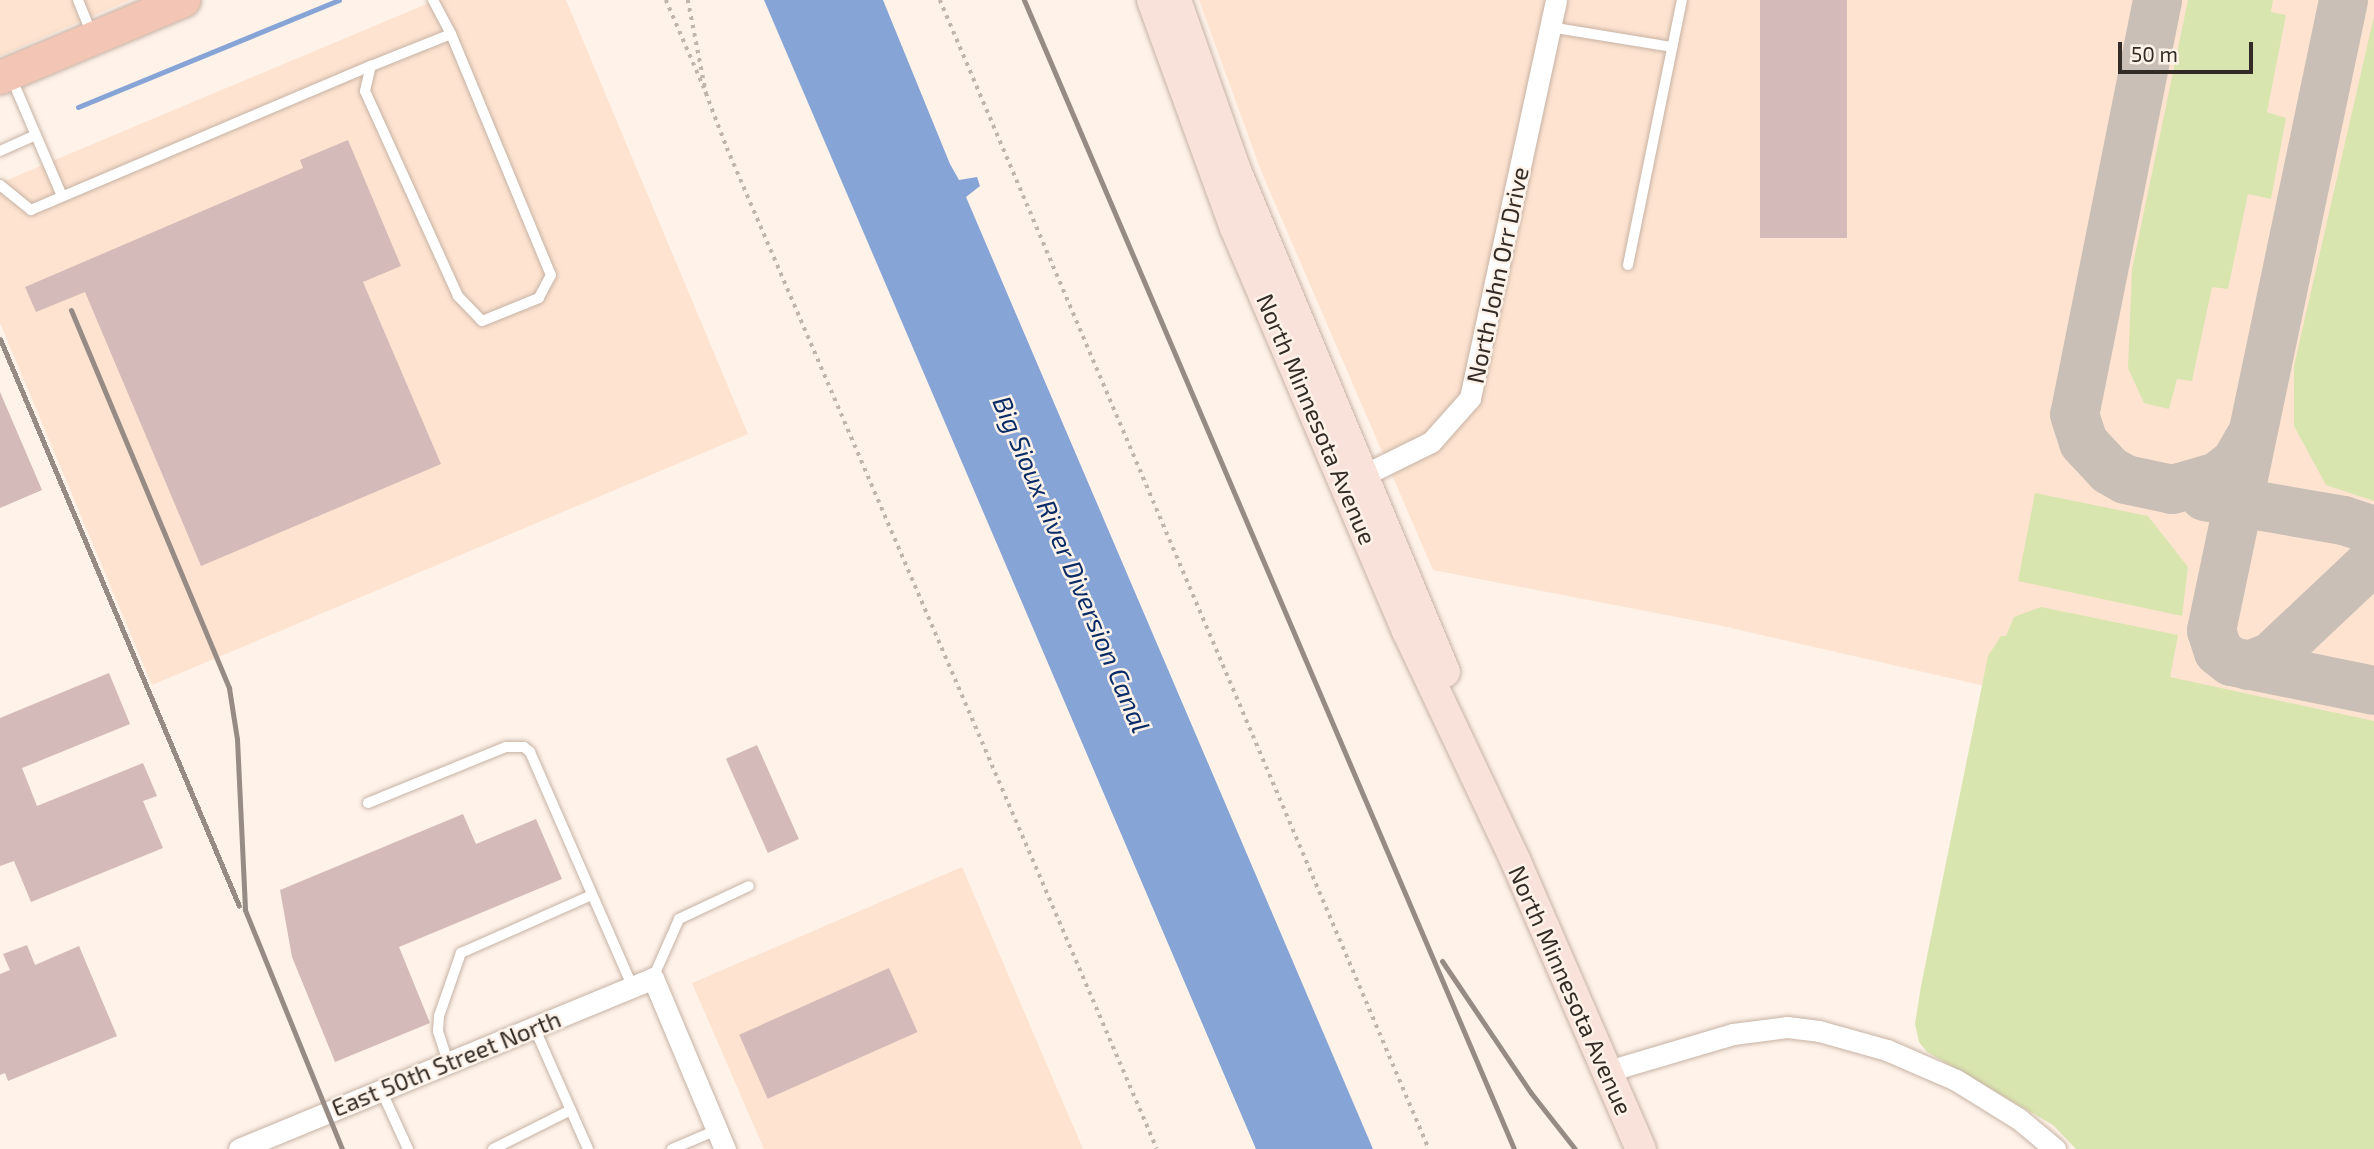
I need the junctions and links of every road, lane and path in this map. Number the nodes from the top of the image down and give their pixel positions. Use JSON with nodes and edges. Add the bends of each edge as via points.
{"nodes":[{"id":1,"x":78,"y":0,"type":"edge"},
{"id":2,"x":183,"y":0,"type":"edge"},
{"id":3,"x":433,"y":0,"type":"edge"},
{"id":4,"x":666,"y":0,"type":"edge"},
{"id":5,"x":688,"y":0,"type":"edge"},
{"id":6,"x":940,"y":0,"type":"edge"},
{"id":7,"x":1152,"y":0,"type":"edge"},
{"id":8,"x":1177,"y":0,"type":"edge"},
{"id":9,"x":1556,"y":0,"type":"edge"},
{"id":10,"x":1682,"y":0,"type":"edge"},
{"id":11,"x":1550,"y":27,"type":"junction"},
{"id":12,"x":451,"y":34,"type":"junction"},
{"id":13,"x":93,"y":38,"type":"junction"},
{"id":14,"x":1672,"y":47,"type":"junction"},
{"id":15,"x":372,"y":66,"type":"junction"},
{"id":16,"x":5,"y":75,"type":"edge"},
{"id":17,"x":706,"y":93,"type":"junction"},
{"id":18,"x":36,"y":135,"type":"junction"},
{"id":19,"x":0,"y":150,"type":"edge"},
{"id":20,"x":0,"y":185,"type":"edge"},
{"id":21,"x":62,"y":197,"type":"junction"},
{"id":22,"x":1628,"y":265,"type":"dead end"},
{"id":23,"x":1354,"y":480,"type":"junction"},
{"id":24,"x":368,"y":803,"type":"dead end"},
{"id":25,"x":748,"y":886,"type":"dead end"},
{"id":26,"x":592,"y":895,"type":"junction"},
{"id":27,"x":653,"y":978,"type":"junction"},
{"id":28,"x":632,"y":986,"type":"junction"},
{"id":29,"x":534,"y":1027,"type":"junction"},
{"id":30,"x":448,"y":1062,"type":"junction"},
{"id":31,"x":1608,"y":1072,"type":"junction"},
{"id":32,"x":381,"y":1090,"type":"junction"},
{"id":33,"x":571,"y":1110,"type":"junction"},
{"id":34,"x":721,"y":1139,"type":"edge"},
{"id":35,"x":271,"y":1143,"type":"edge"},
{"id":36,"x":239,"y":1149,"type":"edge"},
{"id":37,"x":408,"y":1149,"type":"edge"},
{"id":38,"x":493,"y":1149,"type":"edge"},
{"id":39,"x":588,"y":1149,"type":"edge"},
{"id":40,"x":672,"y":1149,"type":"edge"},
{"id":41,"x":1157,"y":1149,"type":"edge"},
{"id":42,"x":1429,"y":1149,"type":"edge"},
{"id":43,"x":1641,"y":1149,"type":"edge"},
{"id":44,"x":2055,"y":1149,"type":"edge"}],
"edges":[{"from":1,"to":13,"type":"lane"},
{"from":2,"to":13,"type":"main road"},
{"from":3,"to":12,"type":"lane"},
{"from":4,"to":17,"type":"path"},
{"from":5,"to":17,"type":"path"},
{"from":6,"to":42,"type":"path"},
{"from":7,"to":23,"type":"main road","name":"North Minnesota Avenue","via":[[1215,177]]},
{"from":8,"to":23,"type":"main road","name":"North Minnesota Avenue","via":[[1235,168]]},
{"from":9,"to":11,"type":"street","name":"North John Orr Drive"},
{"from":10,"to":14,"type":"lane"},
{"from":11,"to":14,"type":"lane"},
{"from":11,"to":23,"type":"street","name":"North John Orr Drive","via":[[1470,398],[1432,442]]},
{"from":12,"to":15,"type":"lane"},
{"from":12,"to":15,"type":"lane","via":[[551,275],[539,298],[482,321],[458,296],[365,91]]},
{"from":13,"to":16,"type":"main road"},
{"from":14,"to":22,"type":"lane"},
{"from":15,"to":21,"type":"lane"},
{"from":16,"to":18,"type":"lane"},
{"from":17,"to":41,"type":"path"},
{"from":18,"to":19,"type":"lane"},
{"from":18,"to":21,"type":"lane"},
{"from":20,"to":21,"type":"lane","via":[[30,210]]},
{"from":23,"to":31,"type":"main road","name":"North Minnesota Avenue","via":[[1500,831]]},
{"from":24,"to":26,"type":"lane","via":[[506,747],[524,747]]},
{"from":25,"to":27,"type":"lane","via":[[679,919]]},
{"from":26,"to":28,"type":"lane"},
{"from":26,"to":30,"type":"lane","via":[[461,953],[439,1016],[438,1031]]},
{"from":27,"to":28,"type":"street","name":"East 50th Street North"},
{"from":27,"to":34,"type":"street"},
{"from":28,"to":29,"type":"street","name":"East 50th Street North"},
{"from":29,"to":30,"type":"street","name":"East 50th Street North"},
{"from":29,"to":33,"type":"lane"},
{"from":30,"to":32,"type":"street","name":"East 50th Street North"},
{"from":31,"to":43,"type":"main road","name":"North Minnesota Avenue"},
{"from":31,"to":44,"type":"street","via":[[1733,1034],[1787,1027],[1819,1031],[1887,1050],[1956,1080],[2020,1119]]},
{"from":32,"to":35,"type":"street","name":"East 50th Street North"},
{"from":32,"to":37,"type":"lane"},
{"from":33,"to":38,"type":"lane"},
{"from":33,"to":39,"type":"lane"},
{"from":34,"to":40,"type":"lane"},
{"from":35,"to":36,"type":"street","name":"East 50th Street North"}]}
